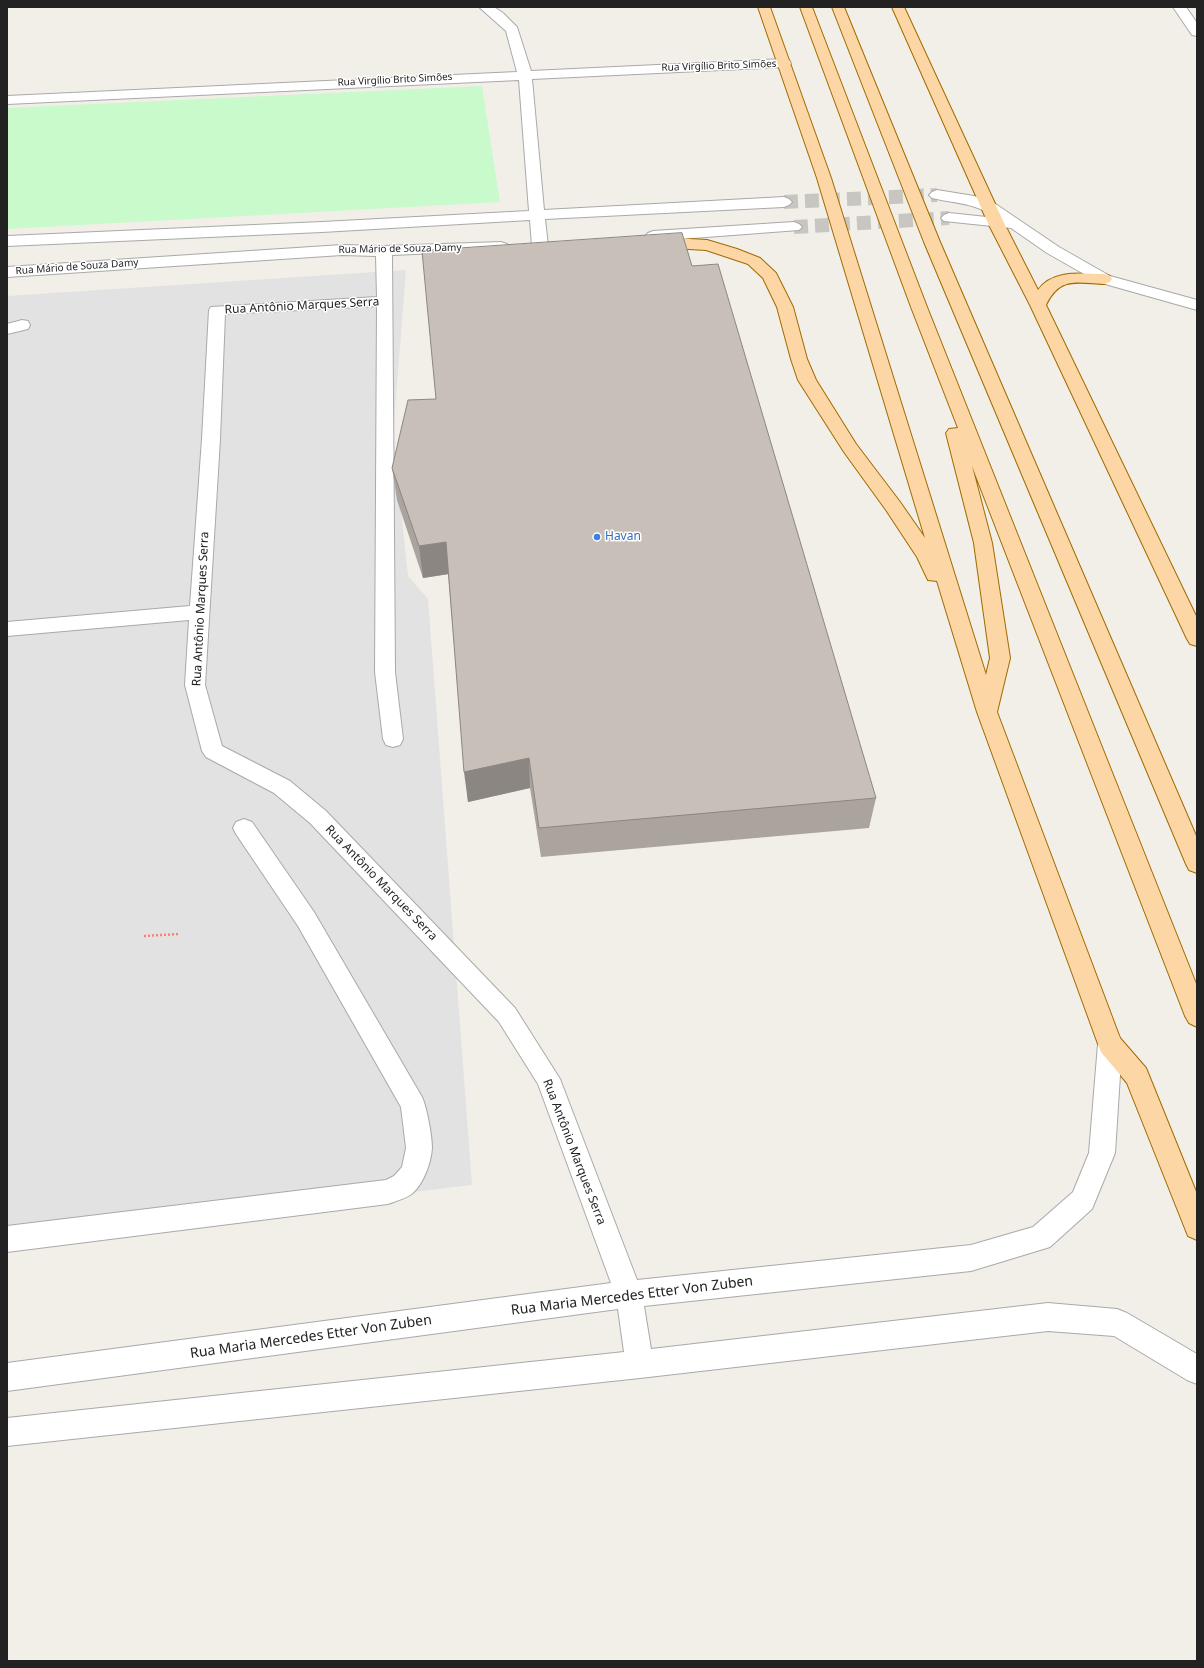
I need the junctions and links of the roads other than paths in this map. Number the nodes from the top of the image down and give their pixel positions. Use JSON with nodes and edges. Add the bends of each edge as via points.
{"nodes":[{"id":1,"x":485,"y":7,"type":"edge"},
{"id":2,"x":764,"y":7,"type":"edge"},
{"id":3,"x":806,"y":7,"type":"edge"},
{"id":4,"x":838,"y":7,"type":"edge"},
{"id":5,"x":898,"y":7,"type":"edge"},
{"id":6,"x":1179,"y":7,"type":"edge"},
{"id":7,"x":1197,"y":32,"type":"edge"},
{"id":8,"x":784,"y":63,"type":"junction"},
{"id":9,"x":525,"y":74,"type":"junction"},
{"id":10,"x":7,"y":100,"type":"edge"},
{"id":11,"x":938,"y":195,"type":"tunnel mouth"},
{"id":12,"x":784,"y":202,"type":"tunnel mouth"},
{"id":13,"x":989,"y":206,"type":"junction"},
{"id":14,"x":536,"y":216,"type":"junction"},
{"id":15,"x":949,"y":218,"type":"tunnel mouth"},
{"id":16,"x":996,"y":223,"type":"junction"},
{"id":17,"x":1015,"y":224,"type":"junction"},
{"id":18,"x":322,"y":227,"type":"junction"},
{"id":19,"x":794,"y":227,"type":"tunnel mouth"},
{"id":20,"x":638,"y":240,"type":"joint"},
{"id":21,"x":7,"y":241,"type":"edge"},
{"id":22,"x":384,"y":251,"type":"junction"},
{"id":23,"x":7,"y":272,"type":"edge"},
{"id":24,"x":1104,"y":279,"type":"junction"},
{"id":25,"x":385,"y":301,"type":"junction"},
{"id":26,"x":1038,"y":304,"type":"junction"},
{"id":27,"x":1197,"y":305,"type":"edge"},
{"id":28,"x":919,"y":306,"type":"junction"},
{"id":29,"x":199,"y":612,"type":"junction"},
{"id":30,"x":7,"y":629,"type":"edge"},
{"id":31,"x":1197,"y":639,"type":"edge"},
{"id":32,"x":987,"y":712,"type":"junction"},
{"id":33,"x":393,"y":738,"type":"dead end"},
{"id":34,"x":244,"y":828,"type":"dead end"},
{"id":35,"x":1197,"y":864,"type":"edge"},
{"id":36,"x":1197,"y":1016,"type":"edge"},
{"id":37,"x":1110,"y":1044,"type":"junction"},
{"id":38,"x":1197,"y":1227,"type":"edge"},
{"id":39,"x":7,"y":1239,"type":"edge"},
{"id":40,"x":629,"y":1294,"type":"junction"},
{"id":41,"x":640,"y":1364,"type":"junction"},
{"id":42,"x":1197,"y":1370,"type":"edge"},
{"id":43,"x":7,"y":1377,"type":"edge"},
{"id":44,"x":7,"y":1432,"type":"edge"}],
"edges":[{"from":1,"to":9,"type":"street","via":[[512,30]]},
{"from":2,"to":8,"type":"main road"},
{"from":3,"to":28,"type":"main road"},
{"from":4,"to":35,"type":"main road","via":[[932,242]]},
{"from":5,"to":13,"type":"main road"},
{"from":6,"to":7,"type":"street"},
{"from":8,"to":9,"type":"street","name":"Rua Virgílio Brito Simões"},
{"from":8,"to":32,"type":"main road","via":[[824,178]]},
{"from":9,"to":10,"type":"street","name":"Rua Virgílio Brito Simões"},
{"from":9,"to":14,"type":"street"},
{"from":11,"to":13,"type":"street"},
{"from":12,"to":14,"type":"street","name":"Rua Mário de Souza Damy"},
{"from":13,"to":16,"type":"main road"},
{"from":13,"to":17,"type":"street"},
{"from":14,"to":18,"type":"street","name":"Rua Mário de Souza Damy"},
{"from":14,"to":22,"type":"street","name":"Rua Mário de Souza Damy","via":[[547,245]]},
{"from":15,"to":16,"type":"street"},
{"from":16,"to":17,"type":"street"},
{"from":16,"to":26,"type":"main road"},
{"from":17,"to":24,"type":"street"},
{"from":18,"to":21,"type":"street","name":"Rua Mário de Souza Damy"},
{"from":18,"to":22,"type":"street"},
{"from":19,"to":20,"type":"street"},
{"from":20,"to":32,"type":"main road","via":[[707,245],[754,261],[770,276],[785,306],[798,359],[807,380],[850,448],[926,555],[952,610]]},
{"from":22,"to":23,"type":"street","name":"Rua Mário de Souza Damy","via":[[342,250]]},
{"from":22,"to":25,"type":"street","name":"Rua Antônio Marques Serra"},
{"from":24,"to":26,"type":"main road","via":[[1078,278],[1061,281],[1049,287]]},
{"from":24,"to":27,"type":"street"},
{"from":25,"to":29,"type":"street","name":"Rua Antônio Marques Serra","via":[[217,310]]},
{"from":25,"to":33,"type":"street","via":[[385,672]]},
{"from":26,"to":31,"type":"main road"},
{"from":28,"to":32,"type":"main road","via":[[983,543],[1000,658]]},
{"from":28,"to":36,"type":"main road"},
{"from":29,"to":30,"type":"street"},
{"from":29,"to":40,"type":"street","name":"Rua Antônio Marques Serra","via":[[195,685],[212,751],[282,787],[318,817],[506,1016],[548,1079]]},
{"from":32,"to":37,"type":"main road"},
{"from":34,"to":39,"type":"street","via":[[306,919],[356,1002],[413,1106],[419,1148],[414,1173],[403,1185],[388,1192]]},
{"from":37,"to":38,"type":"main road","via":[[1136,1076]]},
{"from":37,"to":40,"type":"street","name":"Rua Maria Mercedes Etter Von Zuben","via":[[1102,1153],[1083,1200],[1041,1238],[971,1258]]},
{"from":40,"to":41,"type":"street","name":"Rua Antônio Marques Serra"},
{"from":40,"to":43,"type":"street","name":"Rua Maria Mercedes Etter Von Zuben"},
{"from":41,"to":42,"type":"street","via":[[1048,1317],[1117,1323]]},
{"from":41,"to":44,"type":"street"}]}
